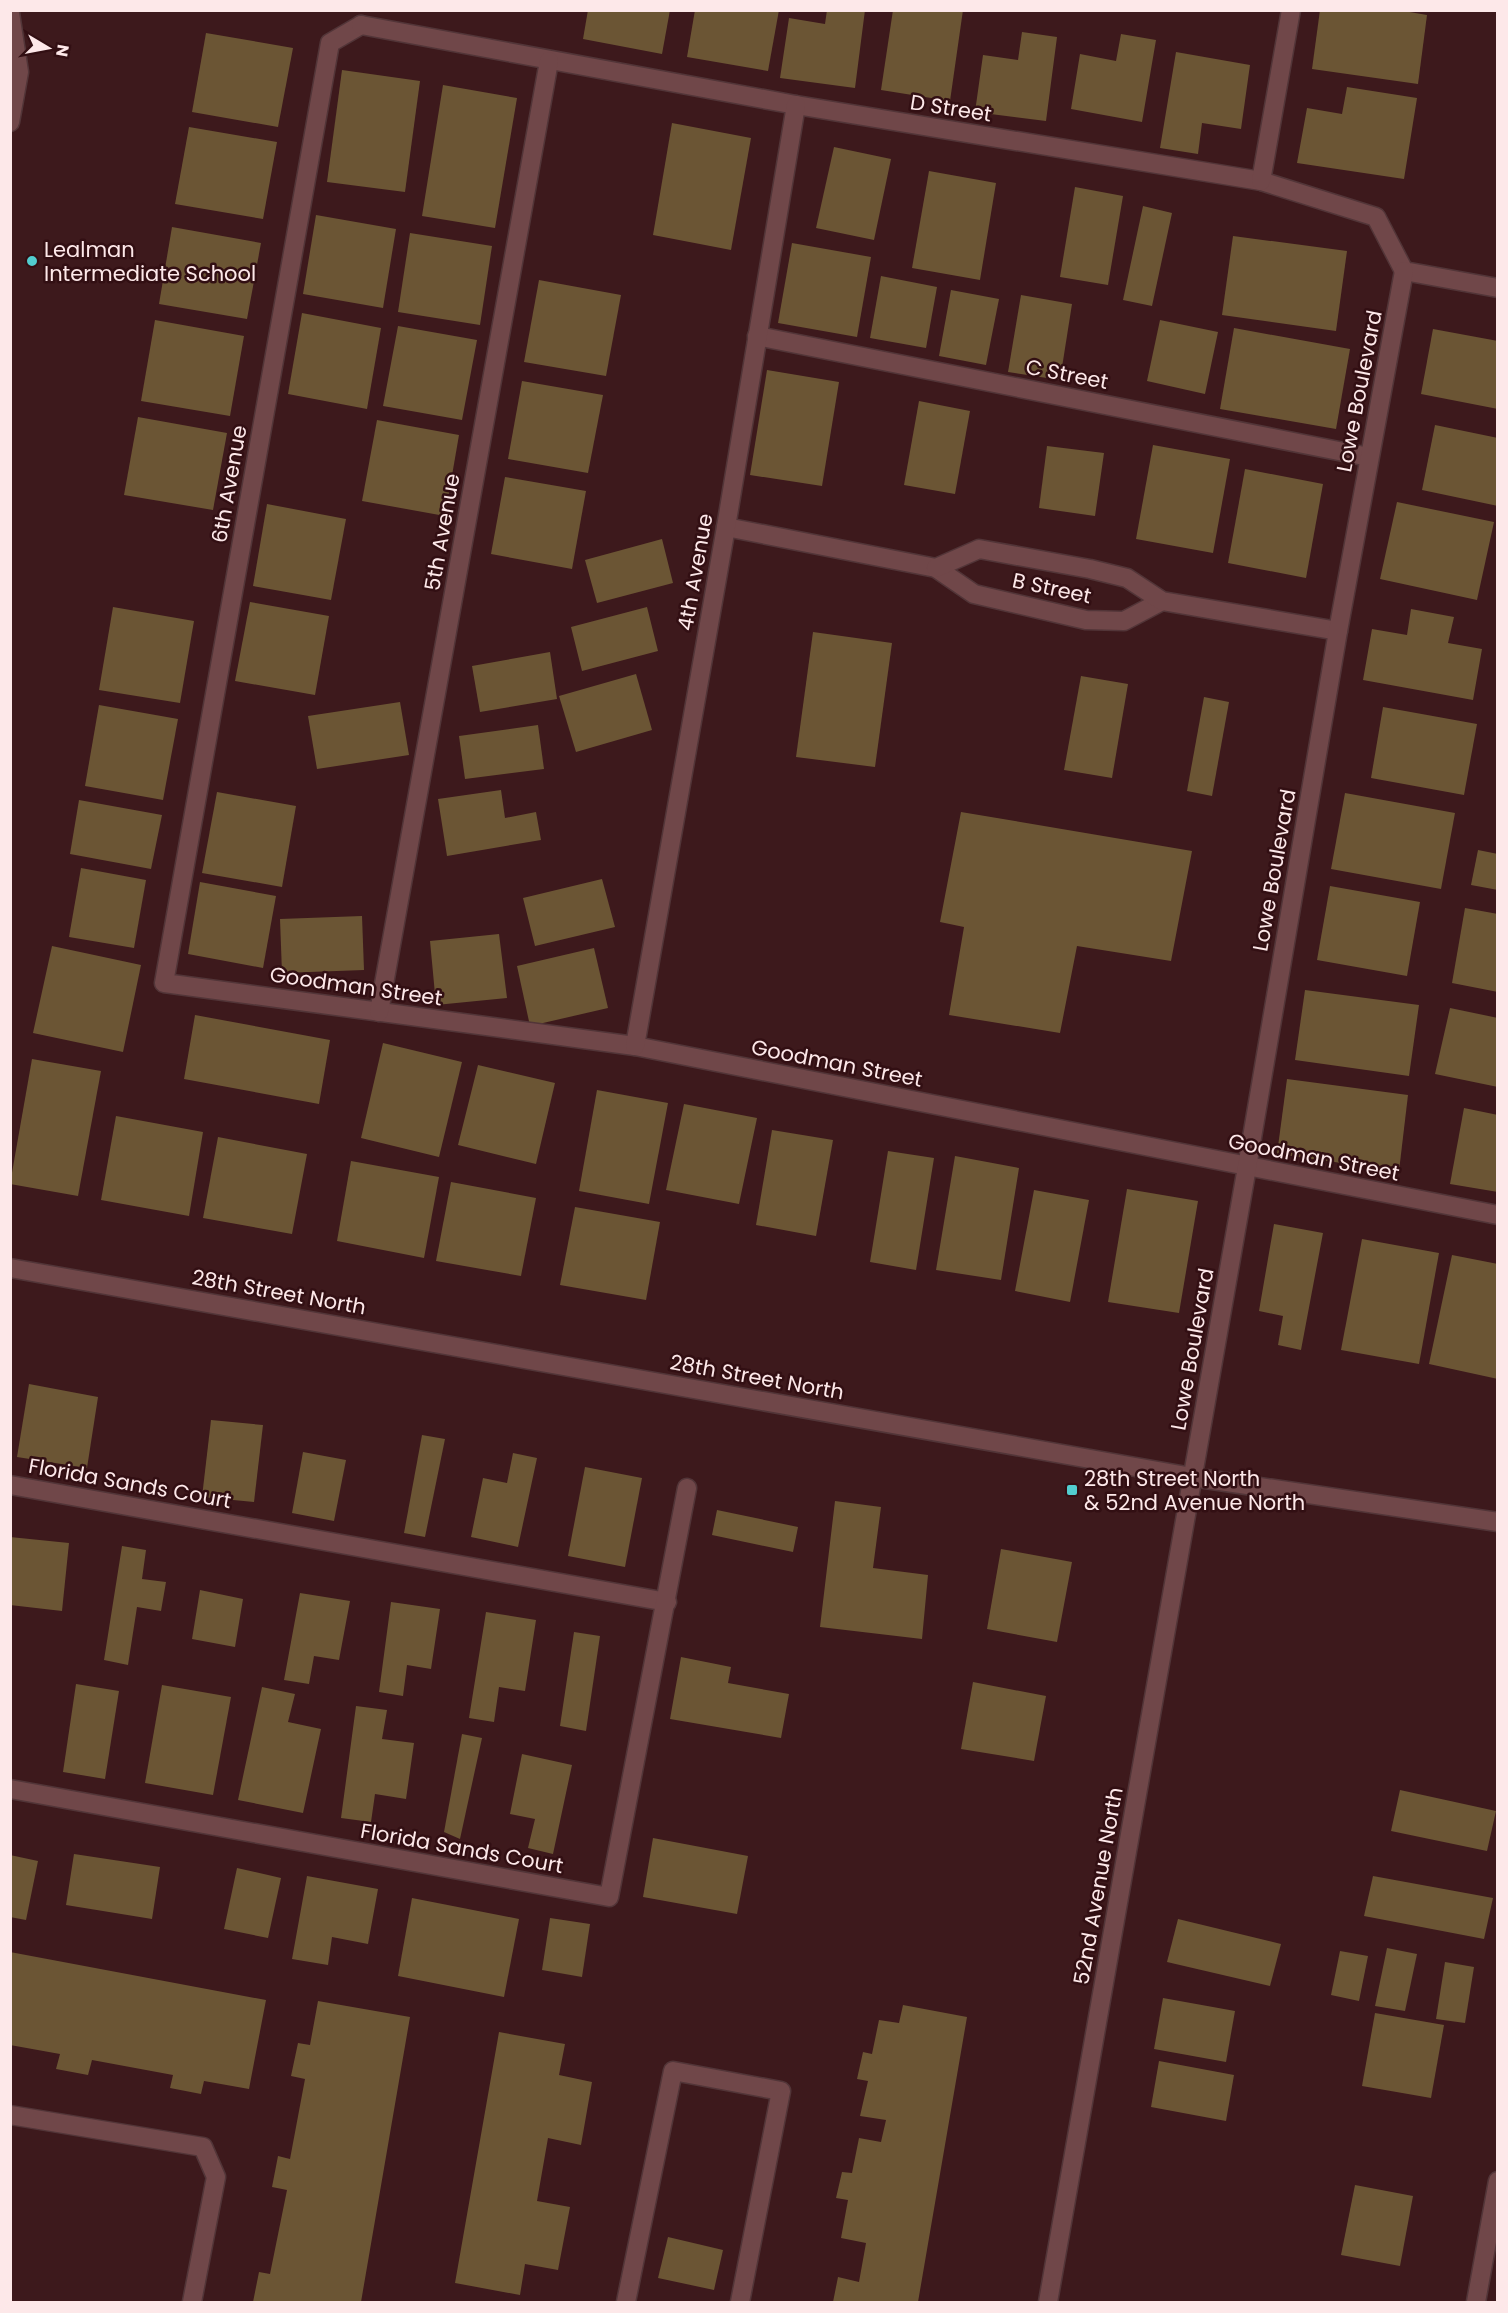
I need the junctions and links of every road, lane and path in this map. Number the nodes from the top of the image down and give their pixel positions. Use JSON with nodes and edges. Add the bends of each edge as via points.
{"nodes":[{"id":1,"x":1291,"y":10,"type":"edge"},
{"id":2,"x":10,"y":13,"type":"edge"},
{"id":3,"x":363,"y":18,"type":"edge"},
{"id":4,"x":549,"y":61,"type":"junction"},
{"id":5,"x":796,"y":105,"type":"junction"},
{"id":6,"x":10,"y":122,"type":"edge"},
{"id":7,"x":1261,"y":181,"type":"junction"},
{"id":8,"x":1404,"y":271,"type":"junction"},
{"id":9,"x":1497,"y":288,"type":"edge"},
{"id":10,"x":757,"y":336,"type":"junction"},
{"id":11,"x":1369,"y":457,"type":"junction"},
{"id":12,"x":726,"y":527,"type":"junction"},
{"id":13,"x":936,"y":568,"type":"junction"},
{"id":14,"x":1162,"y":601,"type":"junction"},
{"id":15,"x":1338,"y":631,"type":"junction"},
{"id":16,"x":164,"y":983,"type":"joint"},
{"id":17,"x":379,"y":1012,"type":"junction"},
{"id":18,"x":635,"y":1046,"type":"junction"},
{"id":19,"x":1247,"y":1167,"type":"junction"},
{"id":20,"x":1497,"y":1215,"type":"edge"},
{"id":21,"x":10,"y":1268,"type":"edge"},
{"id":22,"x":1192,"y":1477,"type":"junction"},
{"id":23,"x":10,"y":1485,"type":"edge"},
{"id":24,"x":687,"y":1488,"type":"dead end"},
{"id":25,"x":1497,"y":1522,"type":"edge"},
{"id":26,"x":667,"y":1602,"type":"junction"},
{"id":27,"x":10,"y":1789,"type":"edge"},
{"id":28,"x":10,"y":2115,"type":"edge"},
{"id":29,"x":1497,"y":2181,"type":"edge"},
{"id":30,"x":192,"y":2302,"type":"edge"},
{"id":31,"x":626,"y":2302,"type":"edge"},
{"id":32,"x":740,"y":2302,"type":"edge"},
{"id":33,"x":1048,"y":2302,"type":"edge"},
{"id":34,"x":1476,"y":2302,"type":"edge"}],
"edges":[{"from":1,"to":7,"type":"street"},
{"from":2,"to":6,"type":"street","via":[[19,72]]},
{"from":3,"to":4,"type":"street","name":"D Street"},
{"from":3,"to":16,"type":"street","name":"6th Avenue","via":[[330,43]]},
{"from":4,"to":5,"type":"street","name":"D Street"},
{"from":4,"to":17,"type":"street","name":"5th Avenue"},
{"from":5,"to":7,"type":"street","name":"D Street"},
{"from":5,"to":10,"type":"street","name":"4th Avenue"},
{"from":7,"to":8,"type":"street","name":"D Street","via":[[1376,217]]},
{"from":8,"to":9,"type":"street"},
{"from":8,"to":11,"type":"street","name":"Lowe Boulevard"},
{"from":10,"to":11,"type":"street","name":"C Street"},
{"from":10,"to":12,"type":"street","name":"4th Avenue"},
{"from":11,"to":15,"type":"street","name":"Lowe Boulevard"},
{"from":12,"to":13,"type":"street","name":"B Street"},
{"from":12,"to":18,"type":"street","name":"4th Avenue"},
{"from":13,"to":14,"type":"street","name":"B Street","via":[[979,549],[1127,578]]},
{"from":13,"to":14,"type":"street","name":"B Street","via":[[974,594],[1086,620],[1124,621]]},
{"from":14,"to":15,"type":"street","name":"B Street"},
{"from":15,"to":19,"type":"street","name":"Lowe Boulevard"},
{"from":16,"to":17,"type":"street","name":"Goodman Street"},
{"from":17,"to":18,"type":"street","name":"Goodman Street"},
{"from":18,"to":19,"type":"street","name":"Goodman Street"},
{"from":19,"to":20,"type":"street","name":"Goodman Street"},
{"from":19,"to":22,"type":"street","name":"Lowe Boulevard"},
{"from":21,"to":22,"type":"street","name":"28th Street North"},
{"from":22,"to":25,"type":"street","name":"28th Street North"},
{"from":22,"to":33,"type":"street","name":"52nd Avenue North"},
{"from":23,"to":26,"type":"street","name":"Florida Sands Court"},
{"from":24,"to":26,"type":"street","name":"Florida Sands Court"},
{"from":26,"to":27,"type":"street","name":"Florida Sands Court","via":[[609,1897]]},
{"from":28,"to":30,"type":"street","via":[[203,2147],[216,2177]]},
{"from":29,"to":34,"type":"street"},
{"from":31,"to":32,"type":"street","via":[[674,2071],[781,2091]]}]}
